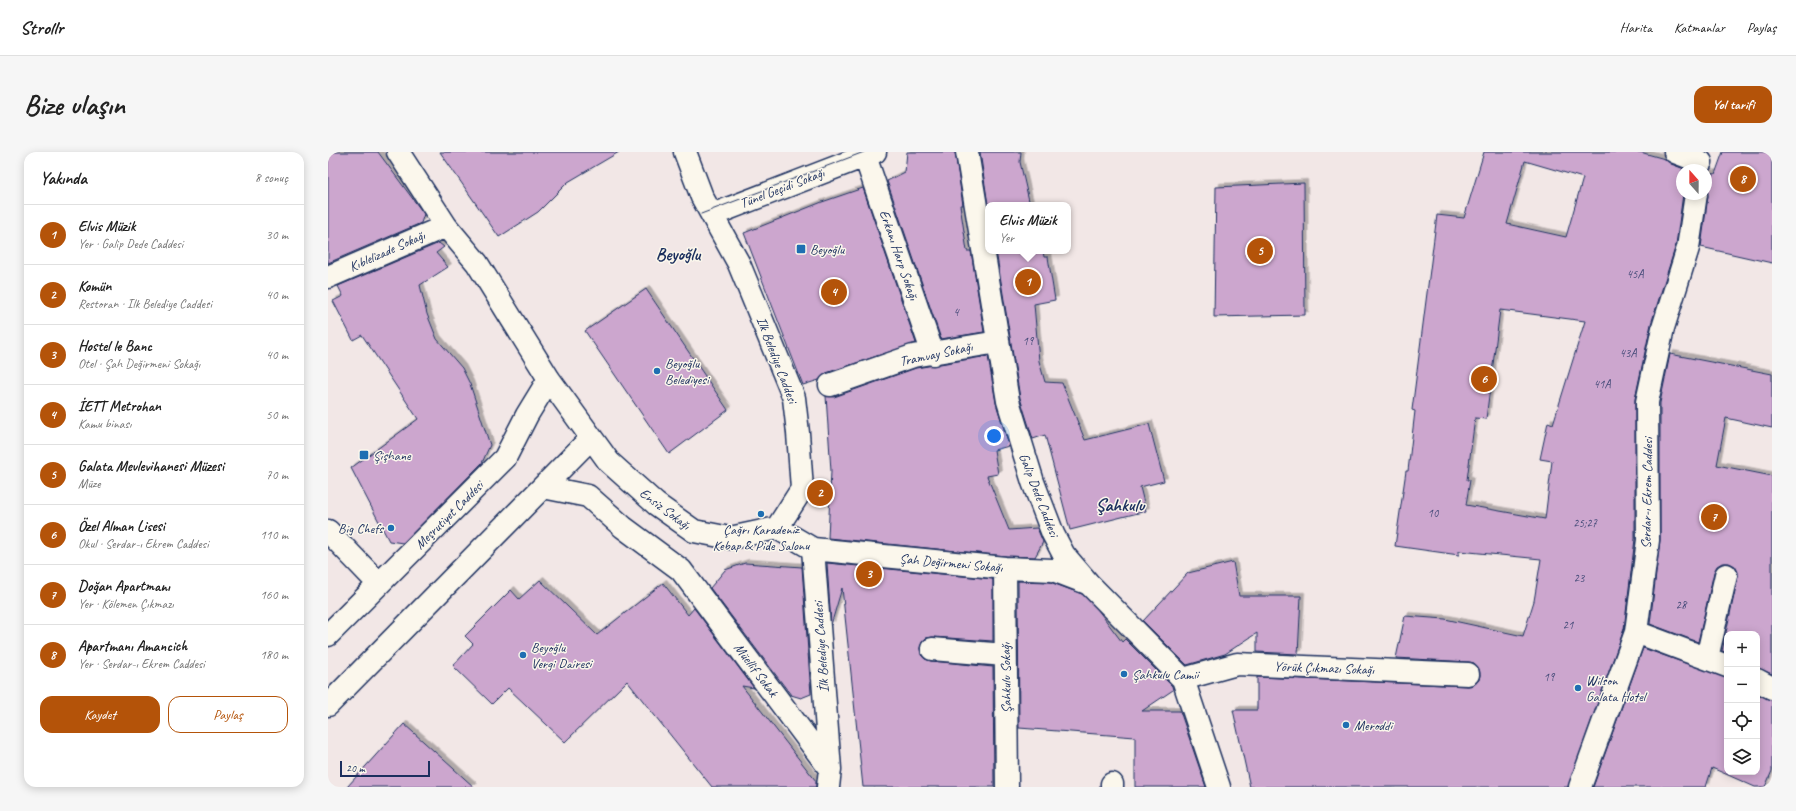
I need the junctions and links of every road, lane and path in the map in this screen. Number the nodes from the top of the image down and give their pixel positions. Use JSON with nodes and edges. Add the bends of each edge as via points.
{"nodes":[{"id":1,"x":398,"y":152,"type":"edge"},
{"id":2,"x":685,"y":152,"type":"edge"},
{"id":3,"x":968,"y":152,"type":"edge"},
{"id":4,"x":1675,"y":152,"type":"edge"},
{"id":5,"x":870,"y":154,"type":"edge"},
{"id":6,"x":1702,"y":161,"type":"edge"},
{"id":7,"x":1695,"y":200,"type":"edge"},
{"id":8,"x":707,"y":206,"type":"junction"},
{"id":9,"x":446,"y":226,"type":"junction"},
{"id":10,"x":328,"y":277,"type":"edge"},
{"id":11,"x":998,"y":342,"type":"junction"},
{"id":12,"x":933,"y":354,"type":"junction"},
{"id":13,"x":549,"y":379,"type":"junction"},
{"id":14,"x":830,"y":385,"type":"dead end"},
{"id":15,"x":591,"y":438,"type":"junction"},
{"id":16,"x":543,"y":487,"type":"junction"},
{"id":17,"x":777,"y":528,"type":"junction"},
{"id":18,"x":328,"y":531,"type":"edge"},
{"id":19,"x":813,"y":549,"type":"junction"},
{"id":20,"x":1004,"y":568,"type":"junction"},
{"id":21,"x":1726,"y":575,"type":"dead end"},
{"id":22,"x":379,"y":584,"type":"junction"},
{"id":23,"x":1088,"y":584,"type":"junction"},
{"id":24,"x":1636,"y":632,"type":"junction"},
{"id":25,"x":328,"y":635,"type":"edge"},
{"id":26,"x":932,"y":649,"type":"dead end"},
{"id":27,"x":1006,"y":655,"type":"junction"},
{"id":28,"x":1717,"y":662,"type":"edge"},
{"id":29,"x":1468,"y":674,"type":"dead end"},
{"id":30,"x":1183,"y":679,"type":"junction"},
{"id":31,"x":1760,"y":682,"type":"edge"},
{"id":32,"x":1772,"y":688,"type":"edge"},
{"id":33,"x":328,"y":705,"type":"edge"},
{"id":34,"x":829,"y":778,"type":"edge"},
{"id":35,"x":1007,"y":787,"type":"edge"},
{"id":36,"x":1219,"y":787,"type":"edge"},
{"id":37,"x":1580,"y":787,"type":"edge"}],
"edges":[{"from":1,"to":9,"type":"street"},
{"from":2,"to":8,"type":"street"},
{"from":3,"to":11,"type":"street","name":"Galip Dede Caddesi"},
{"from":4,"to":6,"type":"street"},
{"from":5,"to":8,"type":"street","name":"Tünel Geçidi Sokağı"},
{"from":5,"to":12,"type":"street","name":"Erkanı Harp Sokağı"},
{"from":7,"to":24,"type":"street","name":"Serdar-ı Ekrem Caddesi","via":[[1688,248],[1663,328],[1648,402],[1648,540]]},
{"from":8,"to":17,"type":"street","name":"Ilk Belediye Caddesi","via":[[740,264],[794,398],[802,489]]},
{"from":9,"to":10,"type":"street","name":"Kıblelizade Sokağı"},
{"from":9,"to":13,"type":"street","via":[[476,263]]},
{"from":11,"to":12,"type":"street","name":"Tramvay Sokağı"},
{"from":11,"to":23,"type":"street","name":"Galip Dede Caddesi","via":[[1008,401],[1032,482],[1064,555]]},
{"from":12,"to":14,"type":"street","name":"Tramvay Sokağı","via":[[913,356]]},
{"from":13,"to":15,"type":"street"},
{"from":13,"to":22,"type":"street","name":"Meşrutiyet Caddesi","via":[[527,415],[506,458]]},
{"from":15,"to":16,"type":"street"},
{"from":15,"to":17,"type":"street","name":"Ensiz Sokağı","via":[[609,462],[656,504],[694,531],[730,538]]},
{"from":16,"to":33,"type":"street"},
{"from":16,"to":34,"type":"street","name":"Müellif Sokak","via":[[588,496],[623,527],[681,570]]},
{"from":17,"to":19,"type":"street"},
{"from":18,"to":22,"type":"street"},
{"from":19,"to":20,"type":"street","name":"Şah Değirmeni Sokağı"},
{"from":19,"to":34,"type":"street","name":"İlk Belediye Caddesi"},
{"from":20,"to":23,"type":"street","name":"Şah Değirmeni Sokağı","via":[[1053,570]]},
{"from":20,"to":27,"type":"street","name":"Şahkulu Sokağı"},
{"from":21,"to":28,"type":"street"},
{"from":22,"to":25,"type":"street","name":"Meşrutiyet Caddesi"},
{"from":23,"to":30,"type":"street","name":"Galip Dede Caddesi"},
{"from":24,"to":28,"type":"street"},
{"from":24,"to":37,"type":"street","name":"Serdar-ı Ekrem Caddesi"},
{"from":26,"to":27,"type":"street"},
{"from":27,"to":35,"type":"street","name":"Şahkulu Sokağı"},
{"from":29,"to":30,"type":"street","name":"Yörük Çıkmazı Sokağı","via":[[1237,664]]},
{"from":30,"to":36,"type":"street","name":"Galip Dede Caddesi"},
{"from":31,"to":32,"type":"street"}]}
